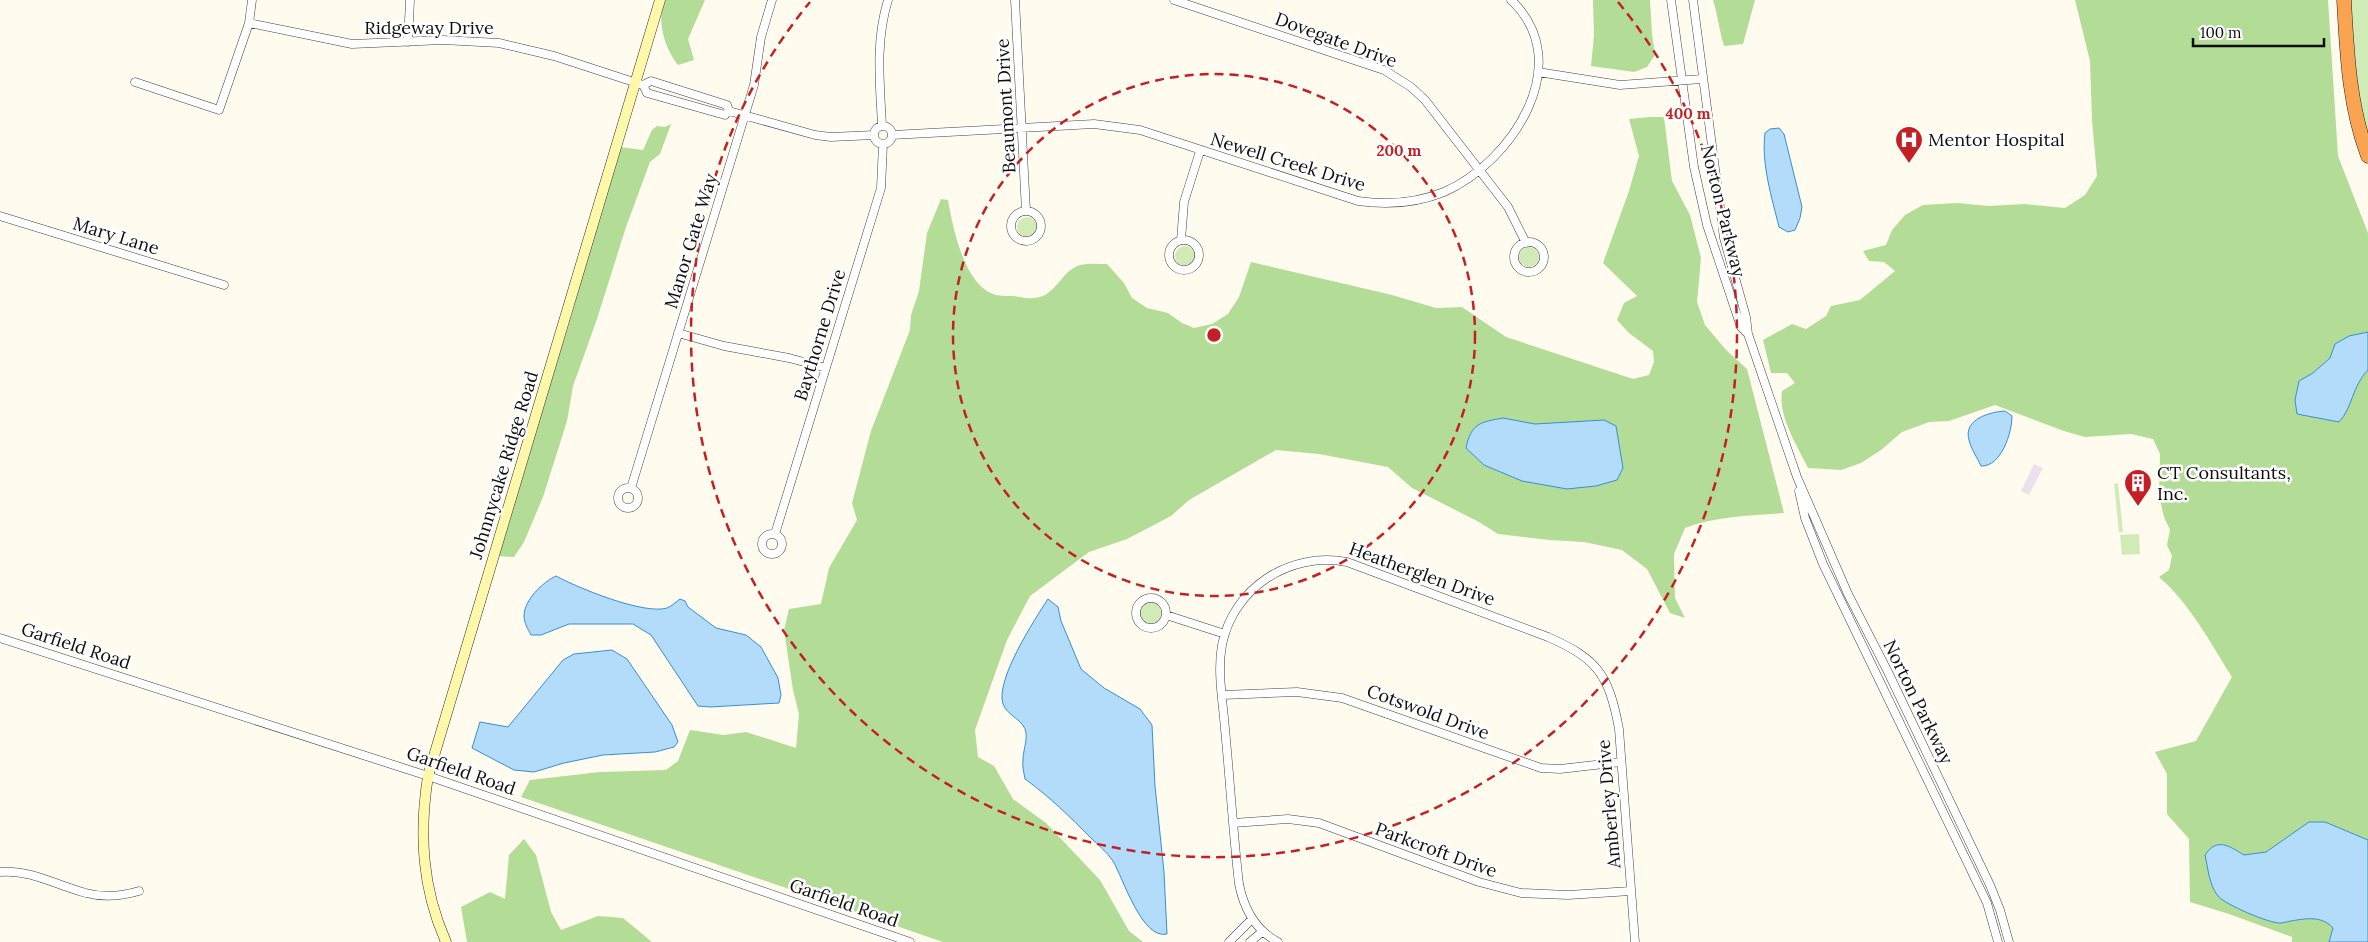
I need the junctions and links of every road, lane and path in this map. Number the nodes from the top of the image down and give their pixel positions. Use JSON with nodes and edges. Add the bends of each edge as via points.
{"nodes":[{"id":1,"x":252,"y":0,"type":"edge"},
{"id":2,"x":410,"y":0,"type":"edge"},
{"id":3,"x":660,"y":0,"type":"edge"},
{"id":4,"x":772,"y":0,"type":"edge"},
{"id":5,"x":888,"y":0,"type":"edge"},
{"id":6,"x":1015,"y":0,"type":"edge"},
{"id":7,"x":1174,"y":0,"type":"edge"},
{"id":8,"x":1511,"y":0,"type":"edge"},
{"id":9,"x":1671,"y":0,"type":"edge"},
{"id":10,"x":1693,"y":0,"type":"edge"},
{"id":11,"x":2344,"y":0,"type":"edge"},
{"id":12,"x":249,"y":23,"type":"junction"},
{"id":13,"x":408,"y":42,"type":"junction"},
{"id":14,"x":1538,"y":72,"type":"junction"},
{"id":15,"x":1702,"y":79,"type":"junction"},
{"id":16,"x":1683,"y":80,"type":"junction"},
{"id":17,"x":135,"y":82,"type":"dead end"},
{"id":18,"x":639,"y":84,"type":"junction"},
{"id":19,"x":729,"y":111,"type":"junction"},
{"id":20,"x":744,"y":115,"type":"junction"},
{"id":21,"x":882,"y":126,"type":"junction"},
{"id":22,"x":1022,"y":128,"type":"junction"},
{"id":23,"x":892,"y":135,"type":"junction"},
{"id":24,"x":874,"y":136,"type":"junction"},
{"id":25,"x":883,"y":144,"type":"junction"},
{"id":26,"x":1200,"y":151,"type":"junction"},
{"id":27,"x":2368,"y":156,"type":"edge"},
{"id":28,"x":1481,"y":171,"type":"junction"},
{"id":29,"x":1026,"y":211,"type":"junction"},
{"id":30,"x":0,"y":216,"type":"edge"},
{"id":31,"x":1181,"y":240,"type":"dead end"},
{"id":32,"x":1526,"y":242,"type":"junction"},
{"id":33,"x":224,"y":285,"type":"dead end"},
{"id":34,"x":678,"y":333,"type":"junction"},
{"id":35,"x":1748,"y":334,"type":"junction"},
{"id":36,"x":826,"y":368,"type":"junction"},
{"id":37,"x":1797,"y":477,"type":"junction"},
{"id":38,"x":631,"y":488,"type":"dead end"},
{"id":39,"x":776,"y":534,"type":"dead end"},
{"id":40,"x":1166,"y":615,"type":"junction"},
{"id":41,"x":1225,"y":634,"type":"junction"},
{"id":42,"x":0,"y":638,"type":"edge"},
{"id":43,"x":1596,"y":668,"type":"joint"},
{"id":44,"x":1223,"y":695,"type":"junction"},
{"id":45,"x":1621,"y":762,"type":"junction"},
{"id":46,"x":428,"y":776,"type":"junction"},
{"id":47,"x":1233,"y":823,"type":"junction"},
{"id":48,"x":0,"y":872,"type":"edge"},
{"id":49,"x":139,"y":891,"type":"dead end"},
{"id":50,"x":1631,"y":891,"type":"junction"},
{"id":51,"x":1252,"y":919,"type":"junction"},
{"id":52,"x":1260,"y":928,"type":"junction"},
{"id":53,"x":906,"y":941,"type":"edge"},
{"id":54,"x":446,"y":942,"type":"edge"},
{"id":55,"x":1229,"y":942,"type":"edge"},
{"id":56,"x":1250,"y":942,"type":"edge"},
{"id":57,"x":1278,"y":942,"type":"edge"},
{"id":58,"x":1635,"y":942,"type":"edge"},
{"id":59,"x":1998,"y":942,"type":"edge"},
{"id":60,"x":2009,"y":942,"type":"edge"}],
"edges":[{"from":1,"to":12,"type":"street"},
{"from":2,"to":13,"type":"street"},
{"from":3,"to":18,"type":"main road","name":"Johnnycake Ridge Road"},
{"from":4,"to":20,"type":"street","name":"Manor Gate Way","via":[[762,30],[756,73]]},
{"from":5,"to":21,"type":"street","via":[[878,44]]},
{"from":6,"to":22,"type":"street","name":"Beaumont Drive"},
{"from":7,"to":28,"type":"street","name":"Dovegate Drive","via":[[1390,73],[1420,95]]},
{"from":8,"to":14,"type":"street","name":"Newell Creek Drive","via":[[1533,32]]},
{"from":9,"to":16,"type":"street","name":"Norton Parkway"},
{"from":10,"to":15,"type":"street","name":"Norton Parkway"},
{"from":11,"to":27,"type":"highway","via":[[2351,95]]},
{"from":12,"to":13,"type":"street","name":"Ridgeway Drive","via":[[352,44]]},
{"from":12,"to":17,"type":"street","via":[[219,110]]},
{"from":13,"to":18,"type":"street","name":"Ridgeway Drive","via":[[468,40],[500,43],[554,56]]},
{"from":14,"to":16,"type":"street","via":[[1620,85]]},
{"from":14,"to":28,"type":"street","name":"Newell Creek Drive","via":[[1531,99],[1515,132]]},
{"from":15,"to":16,"type":"street"},
{"from":15,"to":35,"type":"street","name":"Norton Parkway","via":[[1724,238]]},
{"from":16,"to":35,"type":"street","name":"Norton Parkway","via":[[1694,167],[1707,225],[1740,328]]},
{"from":18,"to":19,"type":"street","via":[[651,81],[727,105]]},
{"from":18,"to":19,"type":"street","via":[[647,93],[725,115]]},
{"from":18,"to":46,"type":"main road","name":"Johnnycake Ridge Road"},
{"from":19,"to":20,"type":"street"},
{"from":20,"to":24,"type":"street","via":[[815,135]]},
{"from":20,"to":34,"type":"street","name":"Manor Gate Way"},
{"from":21,"to":23,"type":"street","via":[[888,128]]},
{"from":21,"to":24,"type":"street","via":[[876,129]]},
{"from":22,"to":23,"type":"street","name":"Newell Creek Drive"},
{"from":22,"to":26,"type":"street","name":"Newell Creek Drive","via":[[1094,124],[1119,126]]},
{"from":22,"to":29,"type":"street","name":"Beaumont Drive"},
{"from":23,"to":25,"type":"street","via":[[889,142]]},
{"from":24,"to":25,"type":"street"},
{"from":25,"to":36,"type":"street","name":"Baythorne Drive","via":[[881,188]]},
{"from":26,"to":28,"type":"street","name":"Newell Creek Drive","via":[[1345,198],[1370,203],[1396,203],[1430,197]]},
{"from":26,"to":31,"type":"street","via":[[1184,202]]},
{"from":28,"to":32,"type":"street","name":"Dovegate Drive","via":[[1508,207]]},
{"from":29,"to":29,"type":"street","via":[[1014,218],[1011,227],[1019,240],[1029,241],[1038,236],[1042,227],[1039,217]]},
{"from":30,"to":33,"type":"street","name":"Mary Lane"},
{"from":32,"to":32,"type":"street","via":[[1515,252],[1514,262],[1524,272],[1534,272],[1542,266],[1543,251],[1536,244]]},
{"from":34,"to":36,"type":"street"},
{"from":34,"to":38,"type":"street","name":"Manor Gate Way"},
{"from":35,"to":37,"type":"street","name":"Norton Parkway"},
{"from":36,"to":39,"type":"street","name":"Baythorne Drive"},
{"from":37,"to":59,"type":"street","name":"Norton Parkway","via":[[1805,518],[1823,564],[1986,903]]},
{"from":37,"to":60,"type":"street","name":"Norton Parkway","via":[[1848,594],[1990,885]]},
{"from":40,"to":40,"type":"street","via":[[1163,604],[1154,598],[1142,600],[1136,612],[1139,622],[1147,628],[1157,627]]},
{"from":40,"to":41,"type":"street"},
{"from":41,"to":43,"type":"street","name":"Heatherglen Drive","via":[[1243,599],[1265,579],[1290,566],[1334,559],[1548,637],[1575,649]]},
{"from":41,"to":44,"type":"street","name":"Heatherglen Drive","via":[[1220,663]]},
{"from":42,"to":46,"type":"street","name":"Garfield Road"},
{"from":43,"to":45,"type":"street","name":"Amberley Drive","via":[[1614,702]]},
{"from":44,"to":45,"type":"street","name":"Cotswold Drive","via":[[1297,692],[1336,696],[1530,765],[1550,769]]},
{"from":44,"to":47,"type":"street","name":"Heatherglen Drive"},
{"from":45,"to":50,"type":"street","name":"Amberley Drive"},
{"from":46,"to":53,"type":"street","name":"Garfield Road"},
{"from":46,"to":54,"type":"main road","name":"Johnnycake Ridge Road","via":[[424,804],[425,866],[429,895]]},
{"from":47,"to":50,"type":"street","name":"Parkcroft Drive","via":[[1288,819],[1319,823],[1479,882],[1522,893],[1568,895]]},
{"from":47,"to":51,"type":"street","name":"Heatherglen Drive","via":[[1240,890]]},
{"from":48,"to":49,"type":"street","via":[[30,875],[88,894],[120,896]]},
{"from":50,"to":58,"type":"street","name":"Amberley Drive"},
{"from":51,"to":52,"type":"street","name":"Heatherglen Drive"},
{"from":51,"to":55,"type":"street"},
{"from":52,"to":56,"type":"street"},
{"from":52,"to":57,"type":"street"}]}
